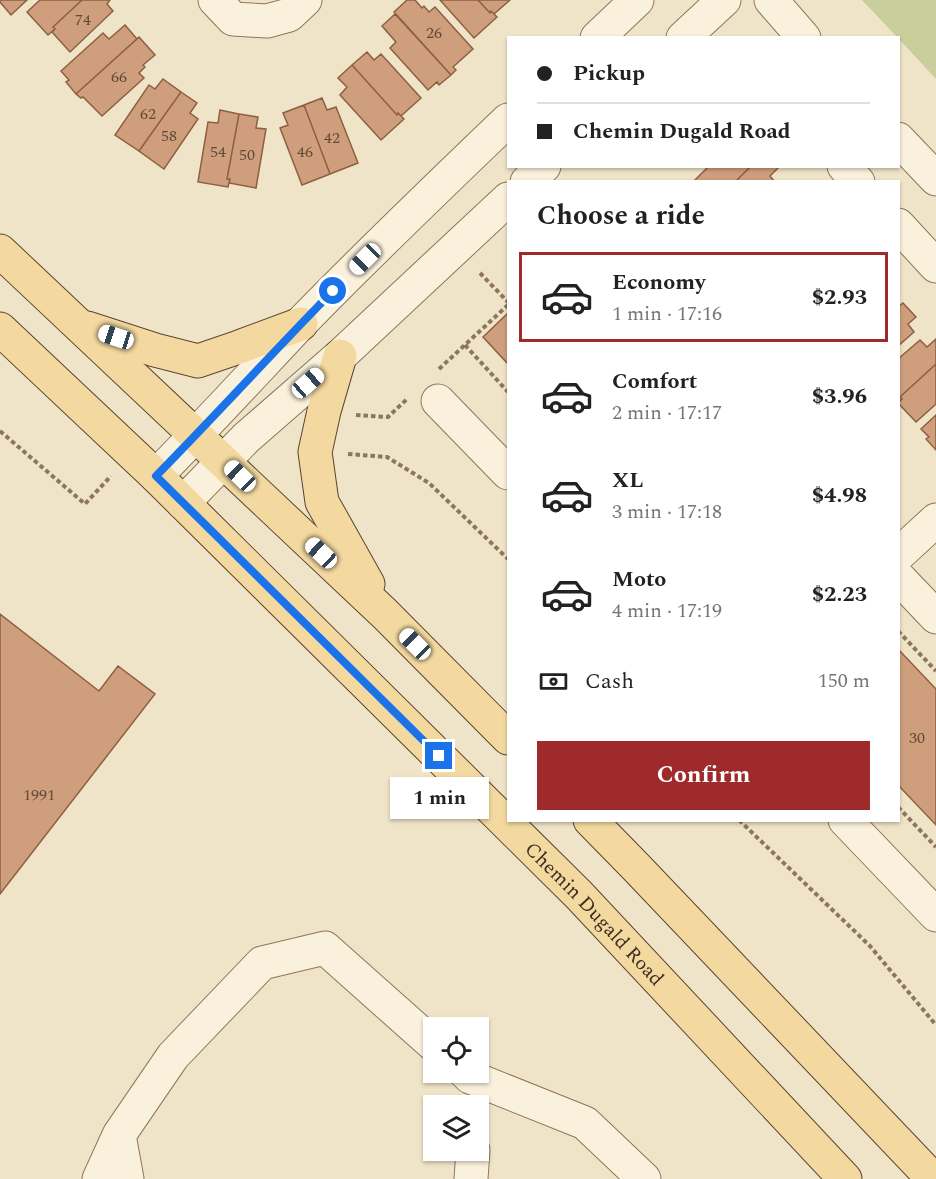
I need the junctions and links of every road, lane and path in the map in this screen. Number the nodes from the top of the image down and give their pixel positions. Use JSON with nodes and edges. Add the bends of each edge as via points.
{"nodes":[{"id":1,"x":215,"y":0,"type":"edge"},
{"id":2,"x":305,"y":0,"type":"edge"},
{"id":3,"x":637,"y":0,"type":"edge"},
{"id":4,"x":724,"y":0,"type":"edge"},
{"id":5,"x":771,"y":0,"type":"edge"},
{"id":6,"x":599,"y":36,"type":"edge"},
{"id":7,"x":685,"y":36,"type":"edge"},
{"id":8,"x":800,"y":36,"type":"edge"},
{"id":9,"x":507,"y":121,"type":"edge"},
{"id":10,"x":900,"y":141,"type":"edge"},
{"id":11,"x":846,"y":168,"type":"edge"},
{"id":12,"x":856,"y":180,"type":"edge"},
{"id":13,"x":936,"y":180,"type":"edge"},
{"id":14,"x":507,"y":200,"type":"edge"},
{"id":15,"x":900,"y":227,"type":"edge"},
{"id":16,"x":0,"y":251,"type":"edge"},
{"id":17,"x":936,"y":266,"type":"edge"},
{"id":18,"x":480,"y":273,"type":"dead end"},
{"id":19,"x":507,"y":302,"type":"edge"},
{"id":20,"x":507,"y":304,"type":"edge"},
{"id":21,"x":76,"y":324,"type":"junction"},
{"id":22,"x":301,"y":324,"type":"junction"},
{"id":23,"x":0,"y":329,"type":"edge"},
{"id":24,"x":340,"y":356,"type":"junction"},
{"id":25,"x":507,"y":391,"type":"edge"},
{"id":26,"x":438,"y":400,"type":"dead end"},
{"id":27,"x":0,"y":431,"type":"edge"},
{"id":28,"x":196,"y":435,"type":"junction"},
{"id":29,"x":347,"y":454,"type":"dead end"},
{"id":30,"x":223,"y":461,"type":"junction"},
{"id":31,"x":507,"y":472,"type":"edge"},
{"id":32,"x":156,"y":476,"type":"junction"},
{"id":33,"x":183,"y":503,"type":"junction"},
{"id":34,"x":85,"y":504,"type":"dead end"},
{"id":35,"x":936,"y":520,"type":"edge"},
{"id":36,"x":900,"y":553,"type":"edge"},
{"id":37,"x":507,"y":558,"type":"edge"},
{"id":38,"x":900,"y":579,"type":"edge"},
{"id":39,"x":385,"y":614,"type":"junction"},
{"id":40,"x":936,"y":617,"type":"edge"},
{"id":41,"x":900,"y":633,"type":"edge"},
{"id":42,"x":936,"y":671,"type":"edge"},
{"id":43,"x":507,"y":737,"type":"edge"},
{"id":44,"x":900,"y":809,"type":"edge"},
{"id":45,"x":592,"y":822,"type":"edge"},
{"id":46,"x":741,"y":822,"type":"edge"},
{"id":47,"x":846,"y":822,"type":"edge"},
{"id":48,"x":936,"y":847,"type":"edge"},
{"id":49,"x":936,"y":915,"type":"edge"},
{"id":50,"x":936,"y":1025,"type":"edge"},
{"id":51,"x":423,"y":1035,"type":"edge"},
{"id":52,"x":469,"y":1085,"type":"edge"},
{"id":53,"x":119,"y":1136,"type":"junction"},
{"id":54,"x":472,"y":1161,"type":"edge"},
{"id":55,"x":99,"y":1179,"type":"edge"},
{"id":56,"x":127,"y":1179,"type":"edge"},
{"id":57,"x":471,"y":1179,"type":"edge"},
{"id":58,"x":644,"y":1179,"type":"edge"},
{"id":59,"x":845,"y":1179,"type":"edge"},
{"id":60,"x":933,"y":1179,"type":"edge"}],
"edges":[{"from":1,"to":2,"type":"street","via":[[233,19],[267,21],[288,15]]},
{"from":3,"to":6,"type":"street"},
{"from":4,"to":7,"type":"street"},
{"from":5,"to":8,"type":"street"},
{"from":9,"to":22,"type":"street"},
{"from":10,"to":13,"type":"street"},
{"from":11,"to":12,"type":"street"},
{"from":14,"to":24,"type":"street"},
{"from":15,"to":17,"type":"street"},
{"from":16,"to":21,"type":"main road"},
{"from":18,"to":19,"type":"path"},
{"from":20,"to":25,"type":"path","via":[[465,345]]},
{"from":21,"to":22,"type":"main road","via":[[198,361]]},
{"from":21,"to":28,"type":"main road"},
{"from":22,"to":28,"type":"street"},
{"from":23,"to":32,"type":"main road","name":"Chemin Dugald Road"},
{"from":24,"to":30,"type":"street"},
{"from":24,"to":39,"type":"main road","via":[[315,452],[322,502]]},
{"from":26,"to":31,"type":"street"},
{"from":27,"to":34,"type":"path"},
{"from":28,"to":30,"type":"main road"},
{"from":28,"to":32,"type":"street"},
{"from":29,"to":37,"type":"path","via":[[387,457],[429,483]]},
{"from":30,"to":33,"type":"street"},
{"from":30,"to":39,"type":"main road"},
{"from":32,"to":33,"type":"main road","name":"Chemin Dugald Road"},
{"from":33,"to":59,"type":"main road","name":"Chemin Dugald Road","via":[[579,895]]},
{"from":35,"to":36,"type":"street"},
{"from":38,"to":40,"type":"street"},
{"from":39,"to":43,"type":"main road"},
{"from":41,"to":42,"type":"path"},
{"from":44,"to":48,"type":"path"},
{"from":45,"to":60,"type":"main road"},
{"from":46,"to":50,"type":"path","via":[[870,946]]},
{"from":47,"to":49,"type":"street"},
{"from":51,"to":53,"type":"street","via":[[325,948],[262,963],[173,1056]]},
{"from":52,"to":58,"type":"street","via":[[585,1123]]},
{"from":53,"to":55,"type":"street"},
{"from":53,"to":56,"type":"street"},
{"from":54,"to":57,"type":"street"}]}
